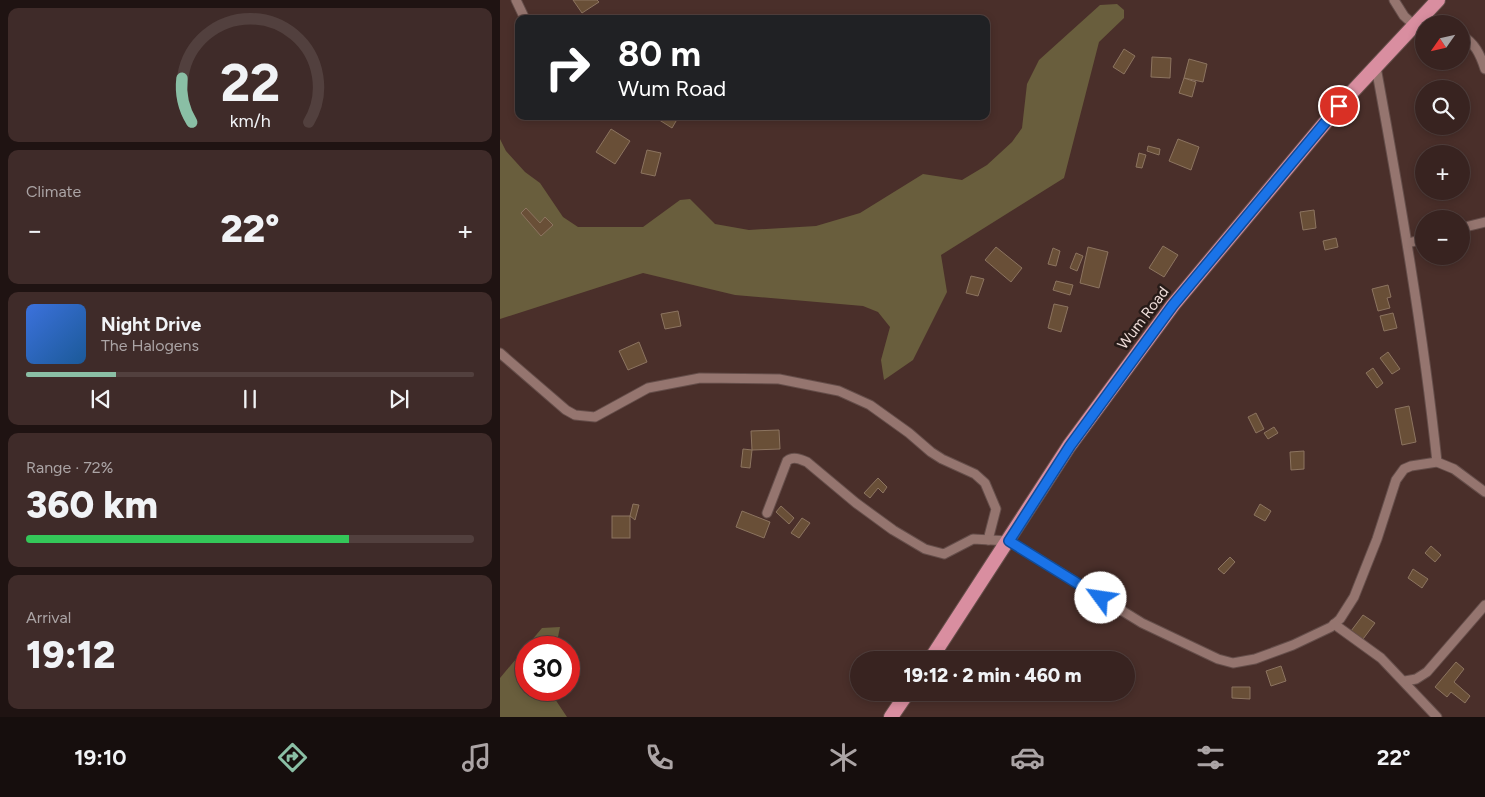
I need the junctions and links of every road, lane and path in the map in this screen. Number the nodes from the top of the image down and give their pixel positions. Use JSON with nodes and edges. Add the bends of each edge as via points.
{"nodes":[{"id":1,"x":516,"y":0,"type":"edge"},
{"id":2,"x":1394,"y":0,"type":"edge"},
{"id":3,"x":1438,"y":0,"type":"edge"},
{"id":4,"x":523,"y":15,"type":"edge"},
{"id":5,"x":1425,"y":15,"type":"edge"},
{"id":6,"x":1415,"y":20,"type":"edge"},
{"id":7,"x":1415,"y":26,"type":"edge"},
{"id":8,"x":1470,"y":41,"type":"edge"},
{"id":9,"x":1376,"y":67,"type":"junction"},
{"id":10,"x":1485,"y":69,"type":"edge"},
{"id":11,"x":1485,"y":222,"type":"edge"},
{"id":12,"x":1470,"y":226,"type":"edge"},
{"id":13,"x":1415,"y":241,"type":"edge"},
{"id":14,"x":1408,"y":243,"type":"junction"},
{"id":15,"x":500,"y":353,"type":"edge"},
{"id":16,"x":1438,"y":462,"type":"junction"},
{"id":17,"x":1485,"y":492,"type":"edge"},
{"id":18,"x":767,"y":513,"type":"dead end"},
{"id":19,"x":988,"y":540,"type":"junction"},
{"id":20,"x":1009,"y":541,"type":"junction"},
{"id":21,"x":1485,"y":605,"type":"edge"},
{"id":22,"x":1334,"y":624,"type":"junction"},
{"id":23,"x":936,"y":651,"type":"edge"},
{"id":24,"x":1404,"y":681,"type":"junction"},
{"id":25,"x":902,"y":701,"type":"edge"},
{"id":26,"x":891,"y":717,"type":"edge"},
{"id":27,"x":1437,"y":717,"type":"edge"}],
"edges":[{"from":1,"to":4,"type":"street"},
{"from":2,"to":6,"type":"street","via":[[1404,16]]},
{"from":3,"to":5,"type":"highway","name":"Wum Road"},
{"from":7,"to":9,"type":"highway","name":"Wum Road"},
{"from":8,"to":10,"type":"street","via":[[1481,56]]},
{"from":9,"to":14,"type":"street"},
{"from":9,"to":20,"type":"highway","name":"Wum Road","via":[[1339,106],[1173,305],[1070,446]]},
{"from":11,"to":12,"type":"street"},
{"from":13,"to":14,"type":"street"},
{"from":14,"to":16,"type":"street"},
{"from":15,"to":19,"type":"street","via":[[566,410],[585,417],[607,412],[648,388],[700,378],[780,379],[847,394],[870,405],[942,459],[975,474],[985,483],[996,508]]},
{"from":16,"to":17,"type":"street","via":[[1454,469]]},
{"from":16,"to":22,"type":"street","via":[[1411,466],[1399,475],[1354,597],[1347,611]]},
{"from":18,"to":19,"type":"street","via":[[788,461],[798,459],[807,462],[873,517],[937,554],[951,552],[973,538]]},
{"from":19,"to":20,"type":"street"},
{"from":20,"to":22,"type":"street","via":[[1142,623],[1233,663],[1293,645]]},
{"from":20,"to":23,"type":"highway","name":"Wum Road"},
{"from":21,"to":24,"type":"street","via":[[1427,672],[1416,679]]},
{"from":22,"to":24,"type":"street","via":[[1381,658]]},
{"from":24,"to":27,"type":"street"},
{"from":25,"to":26,"type":"highway"}]}
